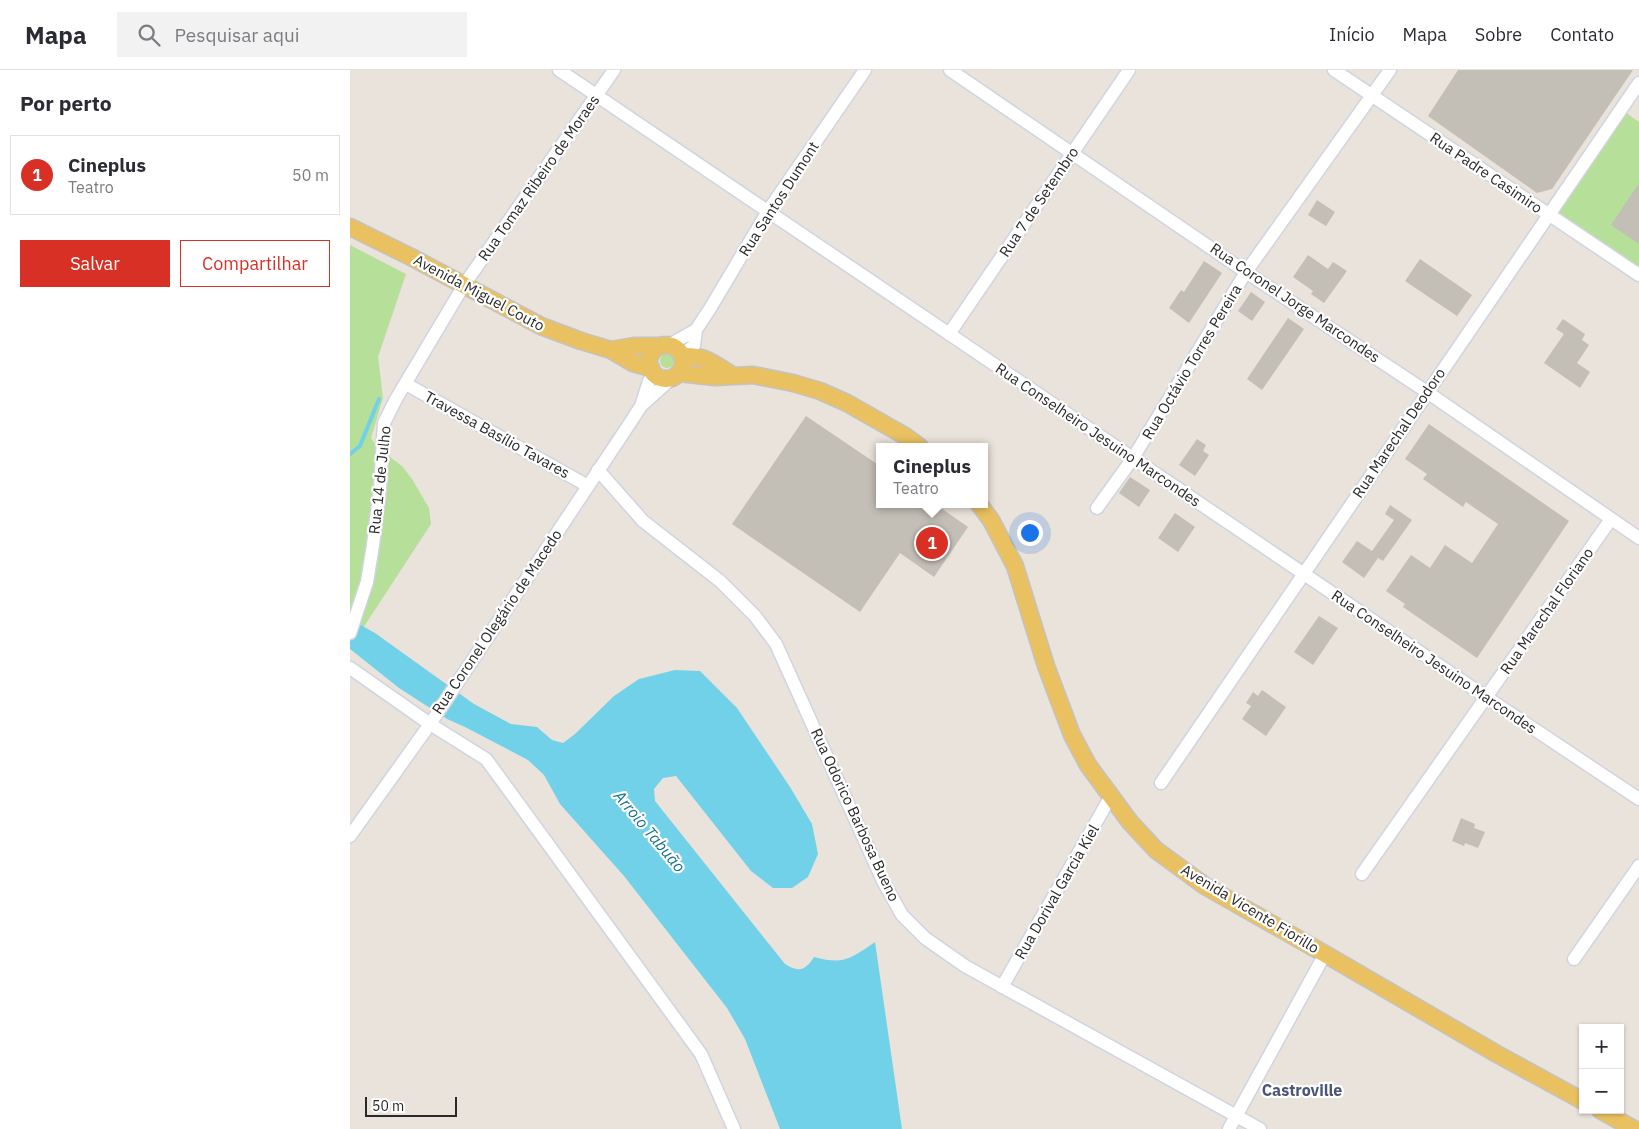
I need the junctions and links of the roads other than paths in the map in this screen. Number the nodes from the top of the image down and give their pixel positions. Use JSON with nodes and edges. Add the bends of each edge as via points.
{"nodes":[{"id":1,"x":558,"y":70,"type":"edge"},
{"id":2,"x":614,"y":70,"type":"edge"},
{"id":3,"x":865,"y":70,"type":"edge"},
{"id":4,"x":950,"y":70,"type":"edge"},
{"id":5,"x":1129,"y":70,"type":"edge"},
{"id":6,"x":1334,"y":70,"type":"edge"},
{"id":7,"x":1390,"y":70,"type":"edge"},
{"id":8,"x":1639,"y":83,"type":"edge"},
{"id":9,"x":596,"y":95,"type":"junction"},
{"id":10,"x":1372,"y":96,"type":"junction"},
{"id":11,"x":1072,"y":153,"type":"junction"},
{"id":12,"x":768,"y":212,"type":"junction"},
{"id":13,"x":1548,"y":216,"type":"junction"},
{"id":14,"x":350,"y":227,"type":"edge"},
{"id":15,"x":1246,"y":272,"type":"junction"},
{"id":16,"x":1639,"y":276,"type":"edge"},
{"id":17,"x":464,"y":285,"type":"junction"},
{"id":18,"x":949,"y":334,"type":"junction"},
{"id":19,"x":611,"y":350,"type":"junction"},
{"id":20,"x":674,"y":350,"type":"junction"},
{"id":21,"x":652,"y":371,"type":"junction"},
{"id":22,"x":676,"y":375,"type":"junction"},
{"id":23,"x":732,"y":375,"type":"junction"},
{"id":24,"x":406,"y":384,"type":"junction"},
{"id":25,"x":1427,"y":392,"type":"junction"},
{"id":26,"x":641,"y":406,"type":"junction"},
{"id":27,"x":915,"y":443,"type":"edge"},
{"id":28,"x":1133,"y":458,"type":"junction"},
{"id":29,"x":598,"y":470,"type":"junction"},
{"id":30,"x":588,"y":486,"type":"junction"},
{"id":31,"x":982,"y":508,"type":"edge"},
{"id":32,"x":1097,"y":508,"type":"dead end"},
{"id":33,"x":1611,"y":519,"type":"junction"},
{"id":34,"x":1639,"y":538,"type":"edge"},
{"id":35,"x":1304,"y":574,"type":"junction"},
{"id":36,"x":350,"y":633,"type":"edge"},
{"id":37,"x":350,"y":668,"type":"edge"},
{"id":38,"x":1486,"y":698,"type":"junction"},
{"id":39,"x":432,"y":720,"type":"junction"},
{"id":40,"x":1161,"y":783,"type":"dead end"},
{"id":41,"x":1111,"y":796,"type":"junction"},
{"id":42,"x":1639,"y":799,"type":"edge"},
{"id":43,"x":350,"y":836,"type":"edge"},
{"id":44,"x":1639,"y":866,"type":"edge"},
{"id":45,"x":1362,"y":874,"type":"dead end"},
{"id":46,"x":1325,"y":954,"type":"junction"},
{"id":47,"x":1574,"y":959,"type":"dead end"},
{"id":48,"x":1002,"y":987,"type":"junction"},
{"id":49,"x":1579,"y":1099,"type":"edge"},
{"id":50,"x":1604,"y":1114,"type":"edge"},
{"id":51,"x":1236,"y":1116,"type":"junction"},
{"id":52,"x":1613,"y":1124,"type":"edge"},
{"id":53,"x":734,"y":1129,"type":"edge"},
{"id":54,"x":1229,"y":1129,"type":"edge"},
{"id":55,"x":1260,"y":1129,"type":"edge"},
{"id":56,"x":1634,"y":1129,"type":"edge"}],
"edges":[{"from":1,"to":9,"type":"street","name":"Rua Conselheiro Jesuino Marcondes"},
{"from":2,"to":9,"type":"street","name":"Rua Tomaz Ribeiro de Moraes"},
{"from":3,"to":12,"type":"street","name":"Rua Santos Dumont"},
{"from":4,"to":11,"type":"street","name":"Rua Coronel Jorge Marcondes"},
{"from":5,"to":11,"type":"street","name":"Rua 7 de Setembro"},
{"from":6,"to":10,"type":"street","name":"Rua Padre Casimiro"},
{"from":7,"to":10,"type":"street","name":"Rua Octávio Torres Pereira"},
{"from":8,"to":13,"type":"street","name":"Rua Marechal Deodoro"},
{"from":9,"to":12,"type":"street","name":"Rua Conselheiro Jesuino Marcondes"},
{"from":9,"to":17,"type":"street","name":"Rua Tomaz Ribeiro de Moraes"},
{"from":10,"to":13,"type":"street","name":"Rua Padre Casimiro"},
{"from":10,"to":15,"type":"street","name":"Rua Octávio Torres Pereira"},
{"from":11,"to":15,"type":"street","name":"Rua Coronel Jorge Marcondes"},
{"from":11,"to":18,"type":"street","name":"Rua 7 de Setembro"},
{"from":12,"to":18,"type":"street","name":"Rua Conselheiro Jesuino Marcondes"},
{"from":12,"to":20,"type":"street","name":"Rua Santos Dumont","via":[[712,307],[696,330]]},
{"from":13,"to":16,"type":"street","name":"Rua Padre Casimiro"},
{"from":13,"to":25,"type":"street","name":"Rua Marechal Deodoro"},
{"from":14,"to":17,"type":"main road","name":"Avenida Miguel Couto"},
{"from":15,"to":25,"type":"street","name":"Rua Coronel Jorge Marcondes"},
{"from":15,"to":28,"type":"street","name":"Rua Octávio Torres Pereira"},
{"from":17,"to":19,"type":"main road","name":"Avenida Miguel Couto","via":[[541,326]]},
{"from":17,"to":24,"type":"street","name":"Rua 14 de Julho"},
{"from":18,"to":28,"type":"street","name":"Rua Conselheiro Jesuino Marcondes"},
{"from":19,"to":20,"type":"main road","via":[[634,346]]},
{"from":19,"to":21,"type":"main road"},
{"from":20,"to":21,"type":"main road","via":[[652,352]]},
{"from":20,"to":22,"type":"main road","via":[[683,364]]},
{"from":20,"to":23,"type":"main road","via":[[710,361]]},
{"from":21,"to":22,"type":"main road","via":[[663,378]]},
{"from":21,"to":26,"type":"street"},
{"from":22,"to":23,"type":"main road"},
{"from":22,"to":26,"type":"street"},
{"from":23,"to":27,"type":"main road","via":[[753,375],[820,391],[848,403]]},
{"from":24,"to":30,"type":"street","name":"Travessa Basílio Tavares"},
{"from":24,"to":36,"type":"street","name":"Rua 14 de Julho","via":[[384,423],[380,488],[367,582]]},
{"from":25,"to":33,"type":"street","name":"Rua Coronel Jorge Marcondes"},
{"from":25,"to":35,"type":"street","name":"Rua Marechal Deodoro"},
{"from":26,"to":29,"type":"street","name":"Rua Coronel Olegário de Macedo"},
{"from":28,"to":32,"type":"street","name":"Rua Octávio Torres Pereira"},
{"from":28,"to":35,"type":"street","name":"Rua Conselheiro Jesuino Marcondes"},
{"from":29,"to":30,"type":"street","name":"Rua Coronel Olegário de Macedo"},
{"from":29,"to":48,"type":"street","name":"Rua Odorico Barbosa Bueno","via":[[643,521],[720,582],[755,616],[776,644],[883,881],[902,914],[925,938]]},
{"from":30,"to":39,"type":"street","name":"Rua Coronel Olegário de Macedo"},
{"from":31,"to":41,"type":"main road","name":"Avenida Vicente Fiorillo","via":[[1016,566],[1046,666],[1072,735],[1088,766]]},
{"from":33,"to":34,"type":"street","name":"Rua Coronel Jorge Marcondes"},
{"from":33,"to":38,"type":"street","name":"Rua Marechal Floriano"},
{"from":35,"to":38,"type":"street","name":"Rua Conselheiro Jesuino Marcondes"},
{"from":35,"to":40,"type":"street","name":"Rua Marechal Deodoro"},
{"from":37,"to":39,"type":"street"},
{"from":38,"to":42,"type":"street","name":"Rua Conselheiro Jesuino Marcondes"},
{"from":38,"to":45,"type":"street","name":"Rua Marechal Floriano"},
{"from":39,"to":43,"type":"street","name":"Rua Coronel Olegário de Macedo"},
{"from":39,"to":53,"type":"street","via":[[486,759],[701,1054]]},
{"from":41,"to":46,"type":"main road","name":"Avenida Vicente Fiorillo","via":[[1156,850],[1205,886]]},
{"from":41,"to":48,"type":"street","name":"Rua Dorival Garcia Kiel"},
{"from":44,"to":47,"type":"street"},
{"from":46,"to":49,"type":"main road","name":"Avenida Vicente Fiorillo"},
{"from":46,"to":51,"type":"street"},
{"from":48,"to":51,"type":"street","name":"Rua Odorico Barbosa Bueno"},
{"from":50,"to":52,"type":"main road"},
{"from":51,"to":54,"type":"street"},
{"from":51,"to":55,"type":"street","name":"Rua Odorico Barbosa Bueno"},
{"from":52,"to":56,"type":"main road"}]}
